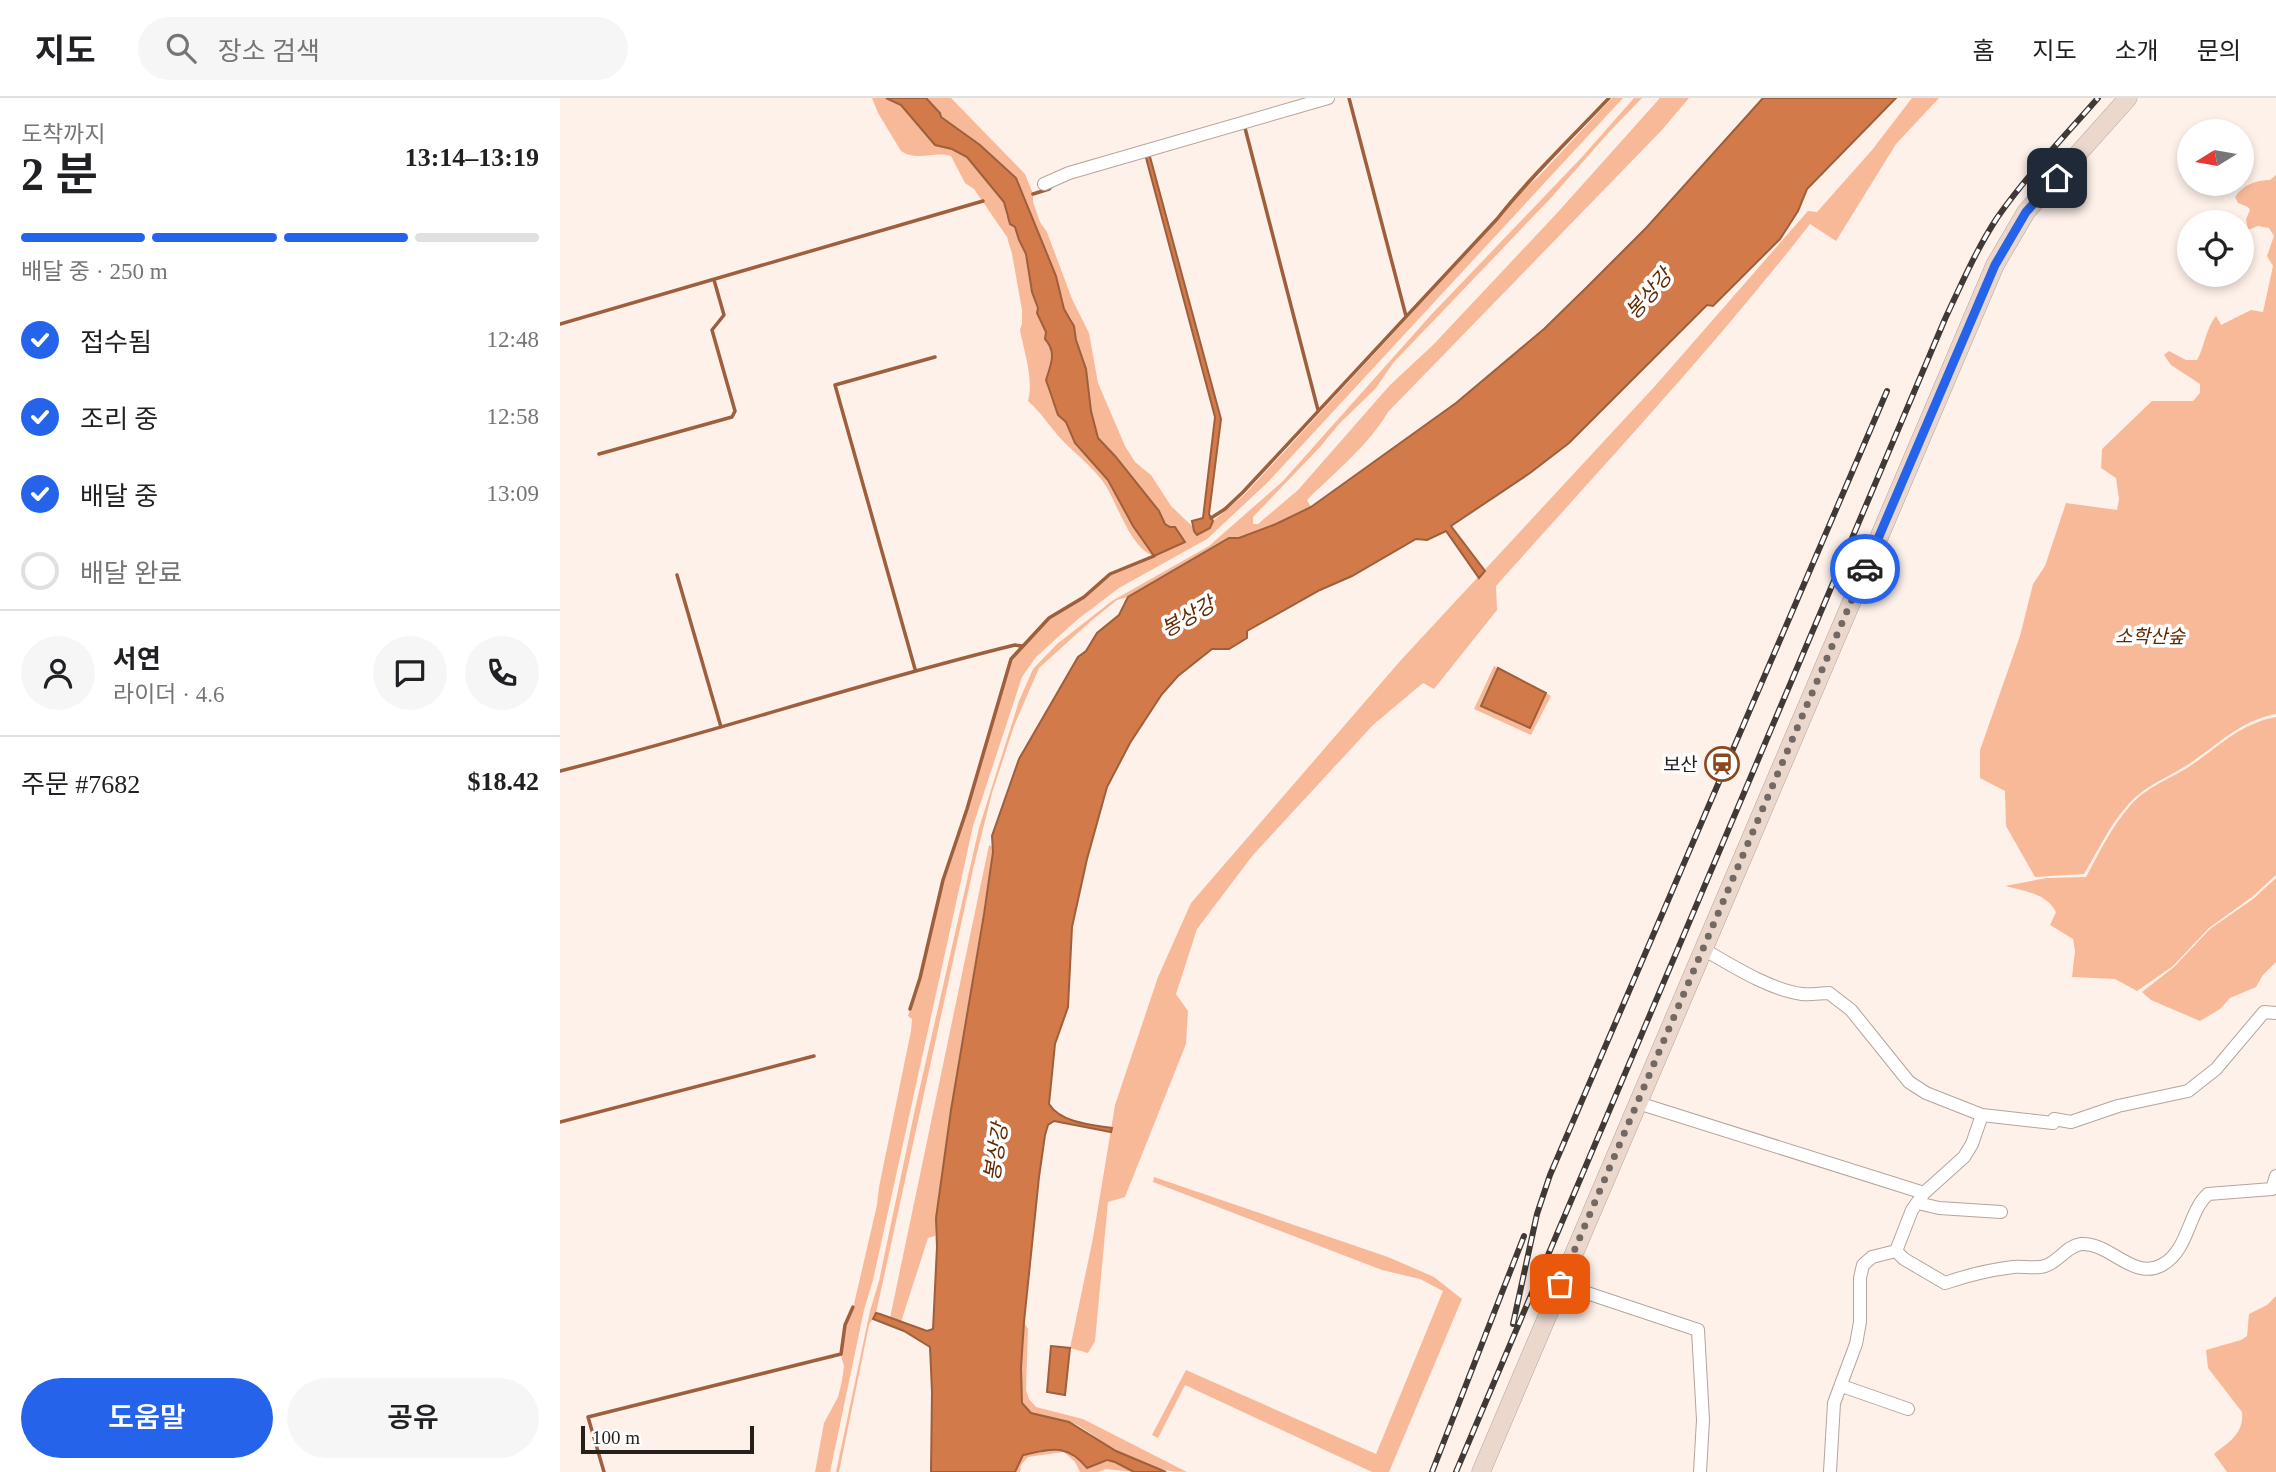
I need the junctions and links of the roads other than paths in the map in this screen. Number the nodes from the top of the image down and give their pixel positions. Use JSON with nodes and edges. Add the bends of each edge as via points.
{"nodes":[{"id":1,"x":1328,"y":98,"type":"edge"},
{"id":2,"x":2128,"y":98,"type":"edge"},
{"id":3,"x":1044,"y":184,"type":"dead end"},
{"id":4,"x":1703,"y":950,"type":"junction"},
{"id":5,"x":2276,"y":1013,"type":"edge"},
{"id":6,"x":1638,"y":1103,"type":"junction"},
{"id":7,"x":1982,"y":1115,"type":"junction"},
{"id":8,"x":2276,"y":1176,"type":"edge"},
{"id":9,"x":1921,"y":1198,"type":"junction"},
{"id":10,"x":2001,"y":1212,"type":"dead end"},
{"id":11,"x":1896,"y":1251,"type":"junction"},
{"id":12,"x":1560,"y":1284,"type":"junction"},
{"id":13,"x":1842,"y":1386,"type":"junction"},
{"id":14,"x":1908,"y":1409,"type":"dead end"},
{"id":15,"x":1481,"y":1472,"type":"edge"},
{"id":16,"x":1700,"y":1472,"type":"edge"},
{"id":17,"x":1830,"y":1472,"type":"edge"}],
"edges":[{"from":1,"to":3,"type":"street"},
{"from":2,"to":4,"type":"main road","via":[[2026,212],[1995,265]]},
{"from":4,"to":6,"type":"main road"},
{"from":4,"to":7,"type":"street","via":[[1783,989],[1803,995],[1829,993],[1851,1010],[1909,1082]]},
{"from":5,"to":7,"type":"street","via":[[2264,1012],[2216,1069],[2188,1091],[2071,1122]]},
{"from":6,"to":9,"type":"street"},
{"from":6,"to":12,"type":"main road"},
{"from":7,"to":9,"type":"street","via":[[1964,1157]]},
{"from":8,"to":11,"type":"street","via":[[2272,1189],[2208,1194],[2178,1247],[2162,1264],[2150,1268],[2136,1267],[2082,1244],[2044,1267],[1978,1272],[1945,1283]]},
{"from":9,"to":10,"type":"street","via":[[1939,1208]]},
{"from":9,"to":11,"type":"street"},
{"from":11,"to":13,"type":"street","via":[[1872,1257],[1863,1265],[1860,1322]]},
{"from":12,"to":15,"type":"main road"},
{"from":12,"to":16,"type":"street","via":[[1698,1329],[1703,1420]]},
{"from":13,"to":14,"type":"street"},
{"from":13,"to":17,"type":"street","via":[[1831,1421]]}]}
